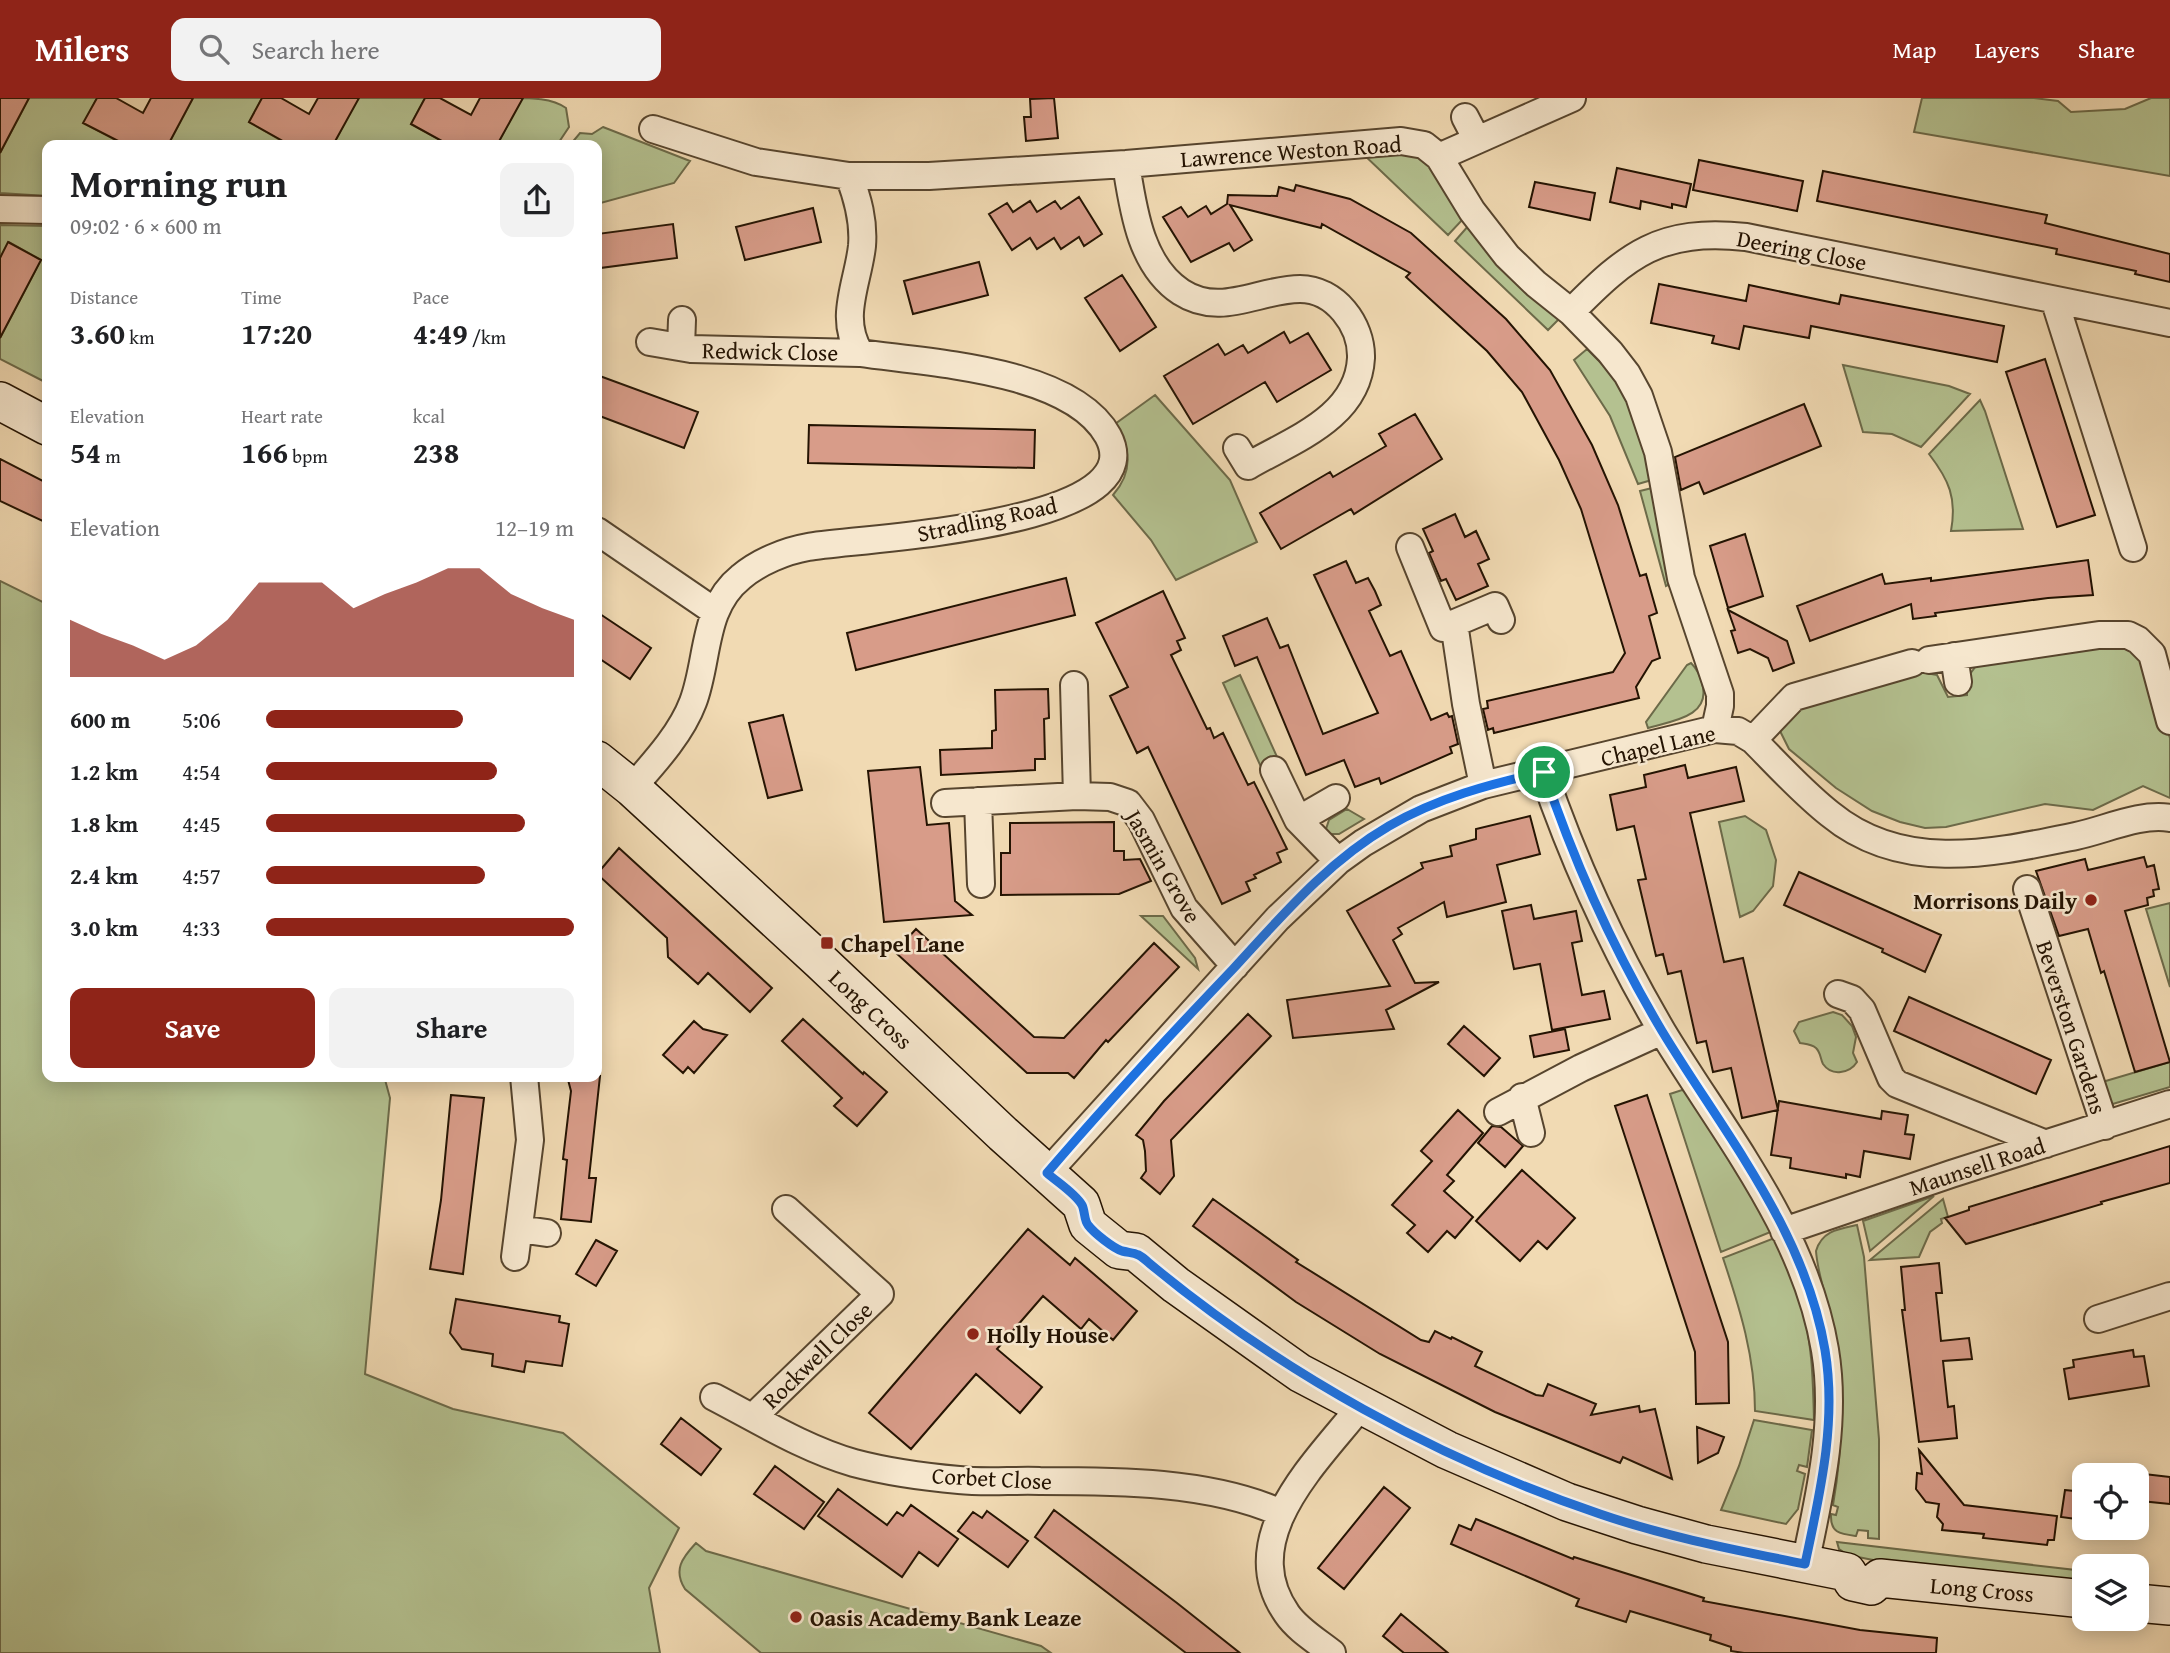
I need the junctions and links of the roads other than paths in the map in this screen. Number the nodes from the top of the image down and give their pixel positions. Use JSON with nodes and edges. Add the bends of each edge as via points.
{"nodes":[{"id":1,"x":1572,"y":98,"type":"edge"},
{"id":2,"x":653,"y":129,"type":"dead end"},
{"id":3,"x":1439,"y":157,"type":"junction"},
{"id":4,"x":1126,"y":164,"type":"junction"},
{"id":5,"x":849,"y":176,"type":"junction"},
{"id":6,"x":0,"y":209,"type":"edge"},
{"id":7,"x":42,"y":210,"type":"edge"},
{"id":8,"x":2056,"y":302,"type":"junction"},
{"id":9,"x":1571,"y":312,"type":"junction"},
{"id":10,"x":682,"y":320,"type":"dead end"},
{"id":11,"x":2170,"y":323,"type":"edge"},
{"id":12,"x":650,"y":342,"type":"dead end"},
{"id":13,"x":681,"y":348,"type":"junction"},
{"id":14,"x":860,"y":353,"type":"junction"},
{"id":15,"x":0,"y":401,"type":"edge"},
{"id":16,"x":42,"y":423,"type":"edge"},
{"id":17,"x":1237,"y":447,"type":"dead end"},
{"id":18,"x":602,"y":534,"type":"edge"},
{"id":19,"x":1410,"y":547,"type":"dead end"},
{"id":20,"x":2133,"y":548,"type":"dead end"},
{"id":21,"x":715,"y":611,"type":"junction"},
{"id":22,"x":1500,"y":620,"type":"dead end"},
{"id":23,"x":1454,"y":623,"type":"junction"},
{"id":24,"x":1931,"y":660,"type":"junction"},
{"id":25,"x":1958,"y":682,"type":"dead end"},
{"id":26,"x":1074,"y":685,"type":"dead end"},
{"id":27,"x":2170,"y":720,"type":"edge"},
{"id":28,"x":1715,"y":729,"type":"junction"},
{"id":29,"x":1753,"y":740,"type":"junction"},
{"id":30,"x":602,"y":764,"type":"edge"},
{"id":31,"x":1274,"y":770,"type":"dead end"},
{"id":32,"x":1544,"y":772,"type":"junction"},
{"id":33,"x":1483,"y":785,"type":"junction"},
{"id":34,"x":632,"y":788,"type":"junction"},
{"id":35,"x":1077,"y":796,"type":"junction"},
{"id":36,"x":1336,"y":798,"type":"dead end"},
{"id":37,"x":978,"y":802,"type":"junction"},
{"id":38,"x":945,"y":803,"type":"dead end"},
{"id":39,"x":2170,"y":818,"type":"edge"},
{"id":40,"x":1298,"y":820,"type":"junction"},
{"id":41,"x":1338,"y":861,"type":"junction"},
{"id":42,"x":981,"y":884,"type":"dead end"},
{"id":43,"x":2027,"y":888,"type":"dead end"},
{"id":44,"x":1235,"y":966,"type":"junction"},
{"id":45,"x":1838,"y":994,"type":"dead end"},
{"id":46,"x":1662,"y":1031,"type":"junction"},
{"id":47,"x":525,"y":1082,"type":"edge"},
{"id":48,"x":1522,"y":1097,"type":"junction"},
{"id":49,"x":2170,"y":1104,"type":"edge"},
{"id":50,"x":1498,"y":1112,"type":"dead end"},
{"id":51,"x":2105,"y":1126,"type":"junction"},
{"id":52,"x":1531,"y":1133,"type":"dead end"},
{"id":53,"x":2046,"y":1144,"type":"junction"},
{"id":54,"x":1047,"y":1173,"type":"junction"},
{"id":55,"x":786,"y":1209,"type":"dead end"},
{"id":56,"x":519,"y":1229,"type":"junction"},
{"id":57,"x":1784,"y":1231,"type":"junction"},
{"id":58,"x":547,"y":1233,"type":"dead end"},
{"id":59,"x":515,"y":1257,"type":"dead end"},
{"id":60,"x":2170,"y":1296,"type":"edge"},
{"id":61,"x":2098,"y":1319,"type":"dead end"},
{"id":62,"x":714,"y":1397,"type":"dead end"},
{"id":63,"x":1360,"y":1406,"type":"junction"},
{"id":64,"x":753,"y":1417,"type":"junction"},
{"id":65,"x":1281,"y":1513,"type":"junction"},
{"id":66,"x":1805,"y":1564,"type":"junction"},
{"id":67,"x":2072,"y":1598,"type":"edge"},
{"id":68,"x":2149,"y":1604,"type":"edge"},
{"id":69,"x":2170,"y":1606,"type":"edge"},
{"id":70,"x":1332,"y":1653,"type":"edge"}],
"edges":[{"from":1,"to":3,"type":"street","via":[[1471,129]]},
{"from":2,"to":5,"type":"street","name":"Lawrence Weston Road","via":[[756,162]]},
{"from":3,"to":4,"type":"street","name":"Lawrence Weston Road","via":[[1424,145],[1401,141]]},
{"from":3,"to":9,"type":"street","via":[[1507,256]]},
{"from":4,"to":5,"type":"street","name":"Lawrence Weston Road"},
{"from":4,"to":17,"type":"street","via":[[1140,233],[1161,271],[1181,292],[1217,303],[1305,290],[1337,304],[1356,331],[1359,369],[1348,398],[1334,416],[1248,466]]},
{"from":5,"to":14,"type":"street","via":[[862,218],[862,247],[849,320],[852,341]]},
{"from":6,"to":7,"type":"street"},
{"from":8,"to":9,"type":"street","name":"Deering Close","via":[[1746,237],[1692,234],[1648,248],[1624,262]]},
{"from":8,"to":11,"type":"street","name":"Deering Close"},
{"from":8,"to":20,"type":"street"},
{"from":9,"to":28,"type":"street","via":[[1627,374],[1650,426],[1665,481],[1681,578],[1720,694]]},
{"from":10,"to":13,"type":"street","name":"Redwick Close"},
{"from":12,"to":13,"type":"street","name":"Redwick Close"},
{"from":13,"to":14,"type":"street","name":"Redwick Close"},
{"from":14,"to":21,"type":"street","name":"Stradling Road","via":[[1003,374],[1047,388],[1102,426],[1114,450],[1109,469],[1099,485],[1037,513],[904,537],[794,550],[740,577]]},
{"from":15,"to":16,"type":"street"},
{"from":18,"to":21,"type":"street"},
{"from":19,"to":23,"type":"street","via":[[1443,628]]},
{"from":21,"to":34,"type":"street","name":"Stradling Road","via":[[686,718]]},
{"from":22,"to":23,"type":"street","via":[[1495,606]]},
{"from":23,"to":33,"type":"street"},
{"from":24,"to":25,"type":"street"},
{"from":24,"to":27,"type":"street","via":[[2099,635],[2128,635],[2152,654]]},
{"from":24,"to":29,"type":"street","via":[[1794,697]]},
{"from":26,"to":35,"type":"street"},
{"from":28,"to":29,"type":"street","name":"Chapel Lane","via":[[1738,732]]},
{"from":28,"to":32,"type":"street","name":"Chapel Lane"},
{"from":29,"to":39,"type":"street","via":[[1830,815],[1905,850],[1956,856],[2099,832],[2144,818]]},
{"from":30,"to":34,"type":"street","name":"Long Cross"},
{"from":31,"to":40,"type":"street"},
{"from":32,"to":33,"type":"street","name":"Chapel Lane"},
{"from":32,"to":46,"type":"street","via":[[1586,889]]},
{"from":33,"to":41,"type":"street","name":"Chapel Lane","via":[[1391,824]]},
{"from":34,"to":54,"type":"street","name":"Long Cross"},
{"from":35,"to":37,"type":"street","name":"Jasmin Grove"},
{"from":35,"to":44,"type":"street","name":"Jasmin Grove","via":[[1120,798],[1135,809],[1184,908]]},
{"from":36,"to":40,"type":"street"},
{"from":37,"to":38,"type":"street","name":"Jasmin Grove"},
{"from":37,"to":42,"type":"street"},
{"from":40,"to":41,"type":"street"},
{"from":41,"to":44,"type":"street","name":"Chapel Lane"},
{"from":43,"to":51,"type":"street","name":"Beverston Gardens"},
{"from":44,"to":54,"type":"street","name":"Chapel Lane"},
{"from":45,"to":53,"type":"street","via":[[1852,999],[1862,1010],[1897,1084]]},
{"from":46,"to":48,"type":"street"},
{"from":46,"to":57,"type":"street","via":[[1754,1175]]},
{"from":47,"to":56,"type":"street","via":[[530,1140]]},
{"from":48,"to":50,"type":"street"},
{"from":48,"to":52,"type":"street"},
{"from":49,"to":51,"type":"street","name":"Maunsell Road"},
{"from":51,"to":53,"type":"street","name":"Maunsell Road"},
{"from":53,"to":57,"type":"street","name":"Maunsell Road"},
{"from":54,"to":63,"type":"street","name":"Long Cross","via":[[1081,1204],[1102,1208],[1133,1235],[1136,1252],[1176,1285],[1300,1373]]},
{"from":55,"to":64,"type":"street","name":"Rockwell Close","via":[[880,1294]]},
{"from":56,"to":58,"type":"street"},
{"from":56,"to":59,"type":"street"},
{"from":57,"to":66,"type":"street","via":[[1818,1317],[1829,1385],[1825,1470]]},
{"from":60,"to":61,"type":"street"},
{"from":62,"to":64,"type":"street","name":"Corbet Close"},
{"from":63,"to":65,"type":"street"},
{"from":63,"to":66,"type":"street","name":"Long Cross","via":[[1510,1479],[1600,1514],[1706,1544]]},
{"from":64,"to":65,"type":"street","name":"Corbet Close","via":[[819,1450],[888,1470],[962,1480],[1188,1487],[1212,1490]]},
{"from":65,"to":70,"type":"street","via":[[1270,1554],[1281,1603],[1298,1627]]},
{"from":66,"to":67,"type":"street","name":"Long Cross","via":[[1863,1575]]},
{"from":68,"to":69,"type":"street"}]}
